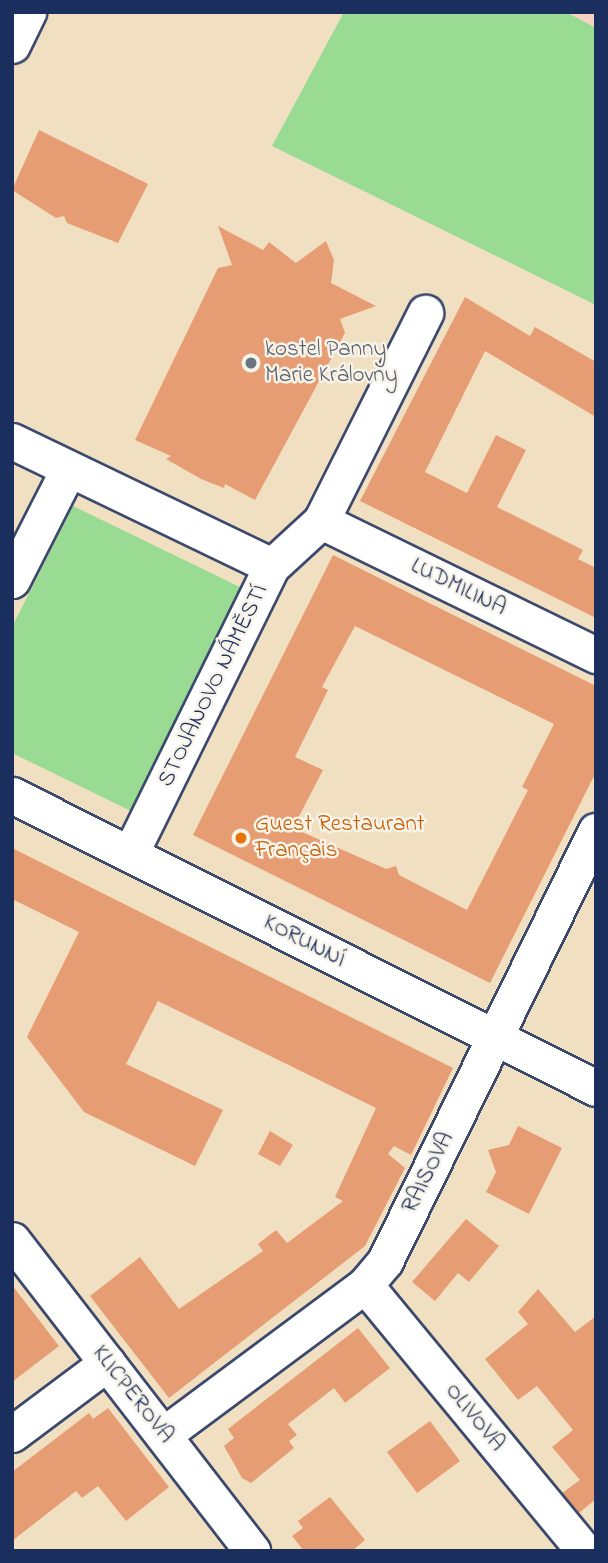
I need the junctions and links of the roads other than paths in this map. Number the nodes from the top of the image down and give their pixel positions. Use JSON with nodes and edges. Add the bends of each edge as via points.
{"nodes":[{"id":1,"x":28,"y":12,"type":"edge"},
{"id":2,"x":12,"y":45,"type":"edge"},
{"id":3,"x":425,"y":313,"type":"dead end"},
{"id":4,"x":12,"y":441,"type":"edge"},
{"id":5,"x":68,"y":470,"type":"junction"},
{"id":6,"x":321,"y":521,"type":"junction"},
{"id":7,"x":272,"y":566,"type":"junction"},
{"id":8,"x":12,"y":580,"type":"edge"},
{"id":9,"x":596,"y":655,"type":"edge"},
{"id":10,"x":12,"y":795,"type":"edge"},
{"id":11,"x":596,"y":831,"type":"edge"},
{"id":12,"x":130,"y":855,"type":"junction"},
{"id":13,"x":496,"y":1038,"type":"junction"},
{"id":14,"x":596,"y":1088,"type":"edge"},
{"id":15,"x":12,"y":1240,"type":"edge"},
{"id":16,"x":365,"y":1285,"type":"junction"},
{"id":17,"x":107,"y":1363,"type":"junction"},
{"id":18,"x":12,"y":1434,"type":"edge"},
{"id":19,"x":163,"y":1435,"type":"junction"},
{"id":20,"x":252,"y":1551,"type":"edge"},
{"id":21,"x":584,"y":1551,"type":"edge"}],
"edges":[{"from":1,"to":2,"type":"street"},
{"from":3,"to":6,"type":"street"},
{"from":4,"to":5,"type":"street","name":"STOJANOVO NÁMĚSTÍ"},
{"from":5,"to":7,"type":"street","name":"STOJANOVO NÁMĚSTÍ"},
{"from":5,"to":8,"type":"street"},
{"from":6,"to":7,"type":"street"},
{"from":6,"to":9,"type":"street","name":"LUDMILINA"},
{"from":7,"to":12,"type":"street","name":"STOJANOVO NÁMĚSTÍ"},
{"from":10,"to":12,"type":"street","name":"KORUNNÍ"},
{"from":11,"to":13,"type":"street","name":"RAISOVA"},
{"from":12,"to":13,"type":"street","name":"KORUNNÍ"},
{"from":13,"to":14,"type":"street","name":"KORUNNÍ"},
{"from":13,"to":16,"type":"street","name":"RAISOVA","via":[[385,1261]]},
{"from":15,"to":17,"type":"street","name":"KLICPEROVA"},
{"from":16,"to":19,"type":"street","name":"RAISOVA"},
{"from":16,"to":21,"type":"street","name":"OLIVOVA"},
{"from":17,"to":18,"type":"street"},
{"from":17,"to":19,"type":"street","name":"KLICPEROVA"},
{"from":19,"to":20,"type":"street","name":"KLICPEROVA"}]}
